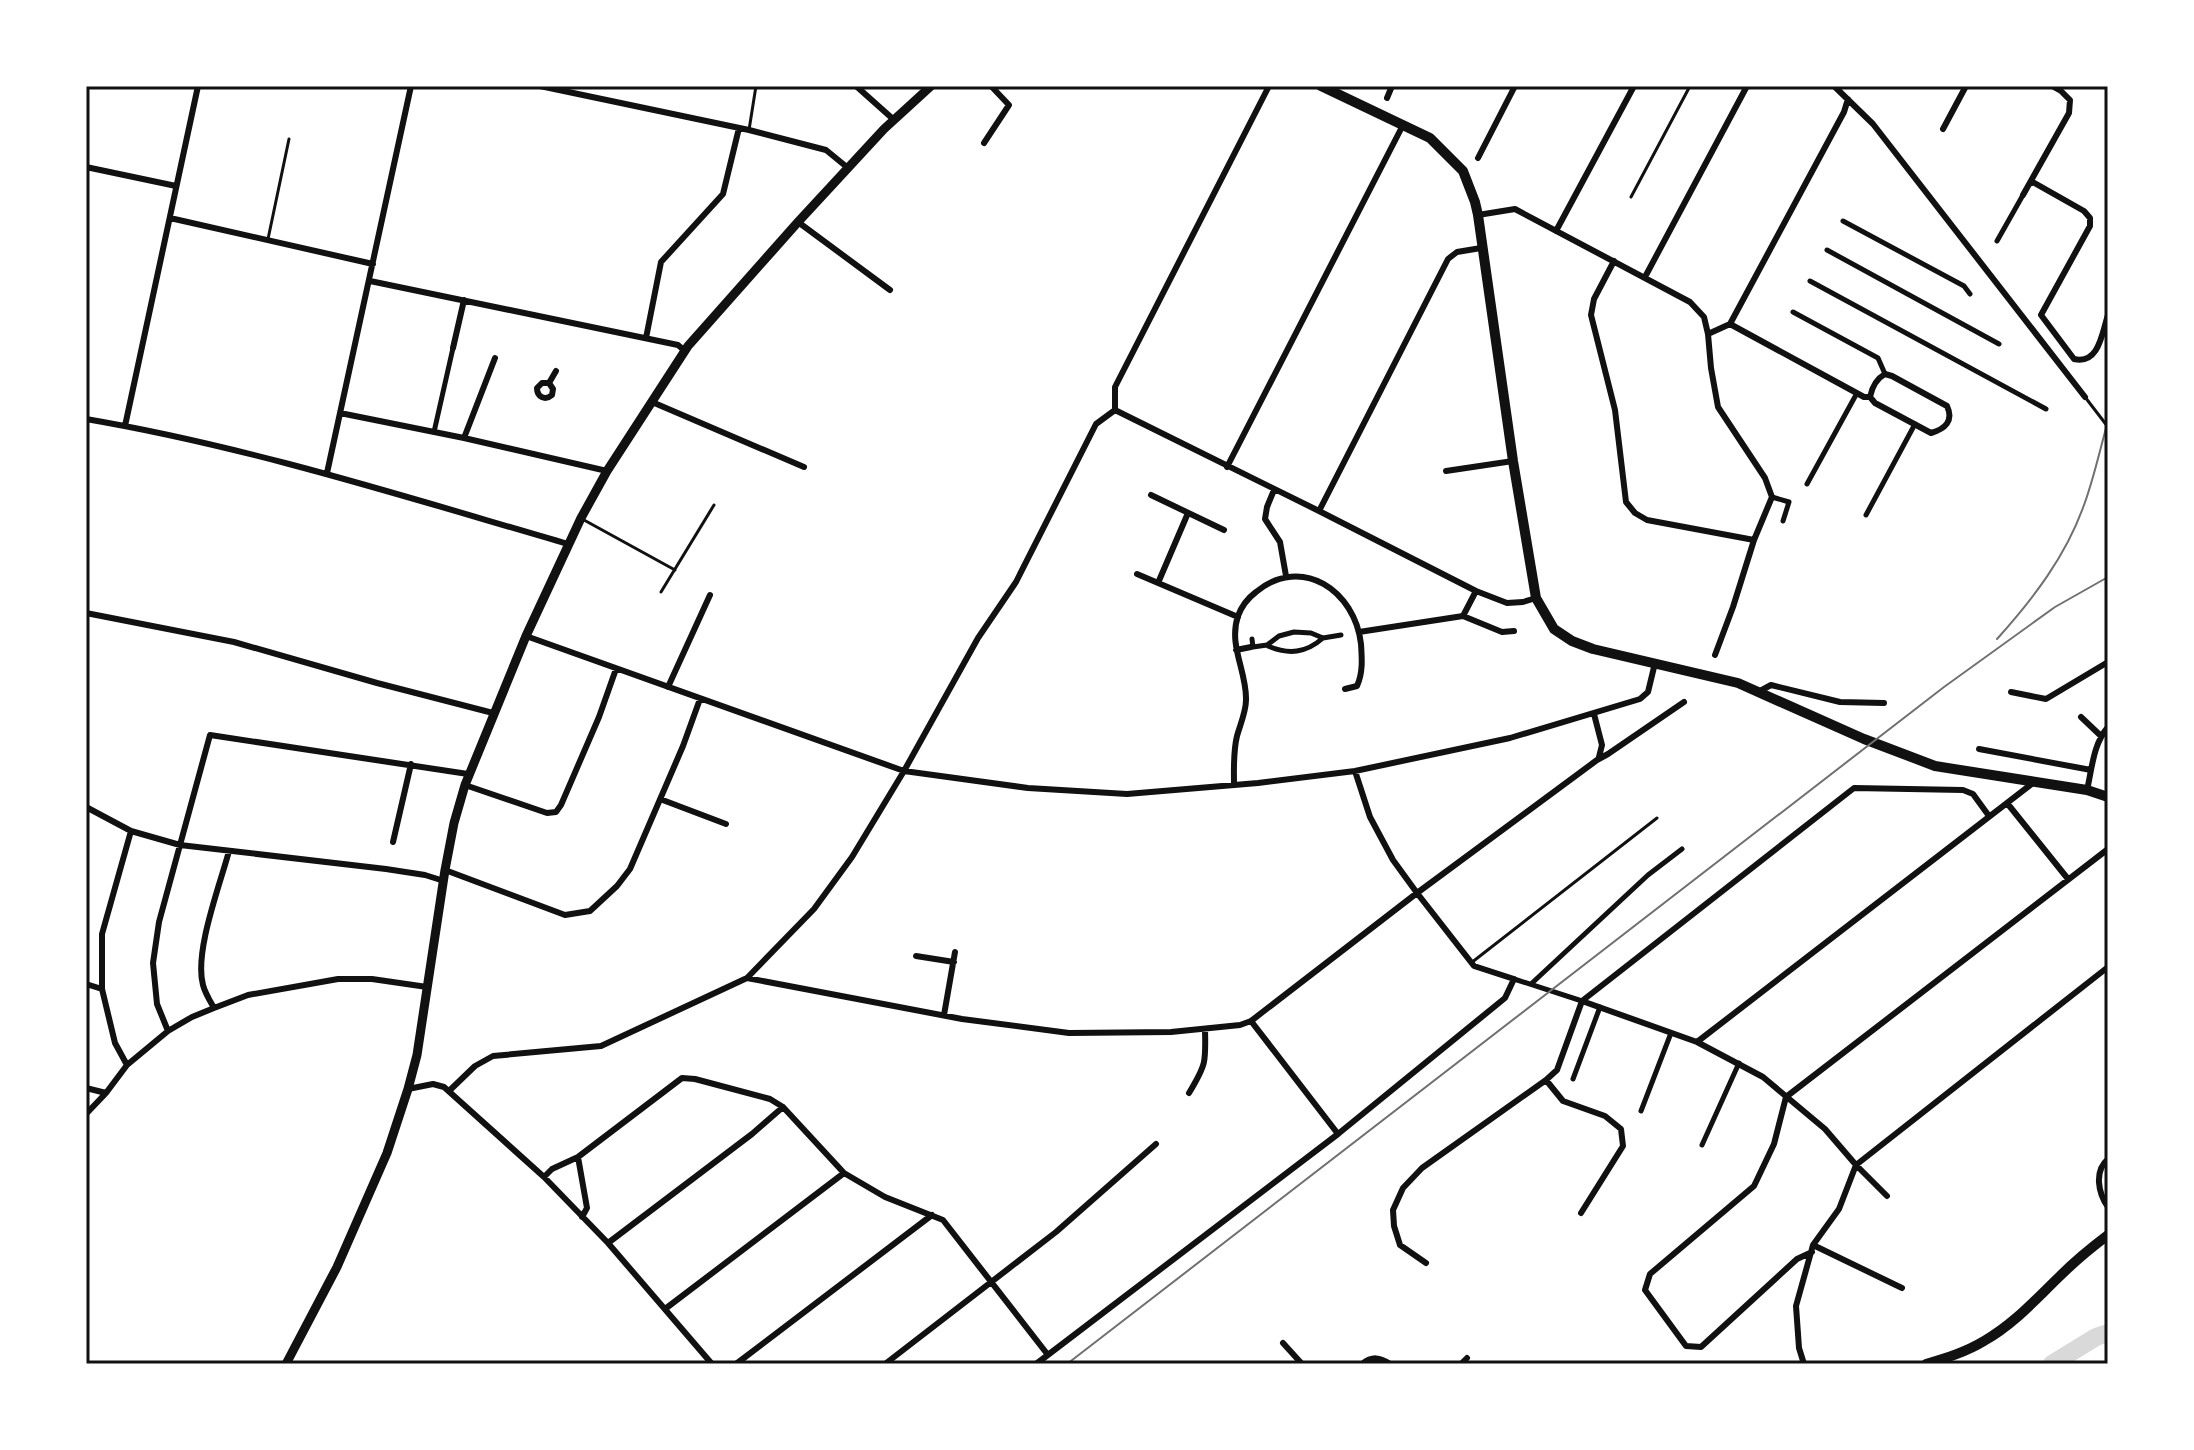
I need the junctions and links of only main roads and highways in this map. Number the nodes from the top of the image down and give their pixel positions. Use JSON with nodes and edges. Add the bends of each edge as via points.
{"nodes":[{"id":1,"x":931,"y":86,"type":"edge"},
{"id":2,"x":1321,"y":86,"type":"edge"},
{"id":3,"x":2108,"y":797,"type":"edge"},
{"id":4,"x":2108,"y":1235,"type":"edge"},
{"id":5,"x":286,"y":1364,"type":"edge"},
{"id":6,"x":1926,"y":1364,"type":"edge"}],
"edges":[{"from":1,"to":5,"type":"main road","via":[[893,119],[685,351],[581,518],[468,774],[445,870],[420,1040],[374,1187]]},
{"from":2,"to":3,"type":"main road","via":[[1430,138],[1463,171],[1478,215],[1536,598],[1554,629],[1593,649],[1738,683],[1935,766]]},
{"from":4,"to":6,"type":"main road","via":[[2007,1326],[1957,1355]]}]}
